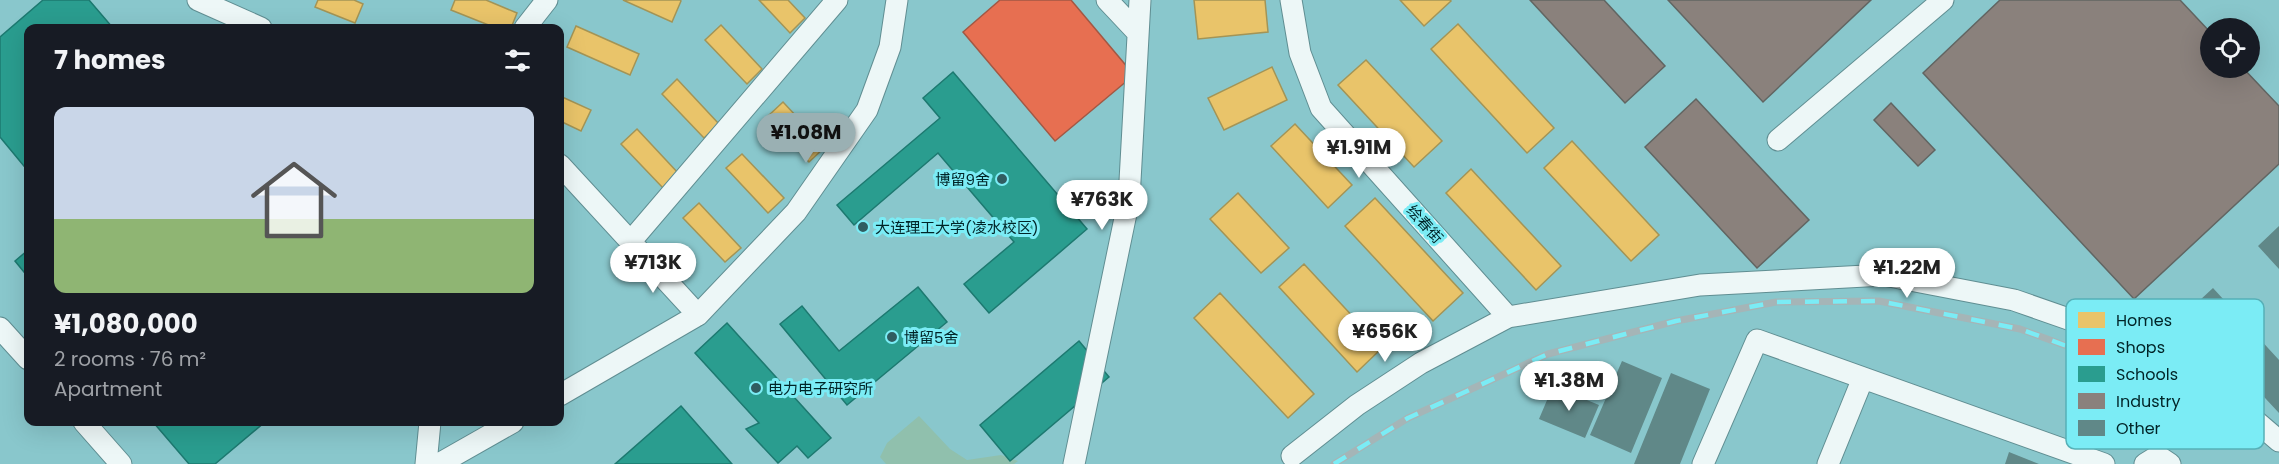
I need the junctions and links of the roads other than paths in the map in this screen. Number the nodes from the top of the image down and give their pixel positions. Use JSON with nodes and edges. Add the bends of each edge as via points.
{"nodes":[{"id":1,"x":198,"y":0,"type":"edge"},
{"id":2,"x":547,"y":0,"type":"edge"},
{"id":3,"x":837,"y":0,"type":"edge"},
{"id":4,"x":897,"y":0,"type":"edge"},
{"id":5,"x":1107,"y":0,"type":"edge"},
{"id":6,"x":1140,"y":0,"type":"edge"},
{"id":7,"x":1291,"y":0,"type":"edge"},
{"id":8,"x":1943,"y":0,"type":"edge"},
{"id":9,"x":252,"y":24,"type":"edge"},
{"id":10,"x":528,"y":24,"type":"edge"},
{"id":11,"x":1138,"y":33,"type":"junction"},
{"id":12,"x":1778,"y":140,"type":"dead end"},
{"id":13,"x":564,"y":169,"type":"edge"},
{"id":14,"x":631,"y":241,"type":"junction"},
{"id":15,"x":698,"y":315,"type":"junction"},
{"id":16,"x":1508,"y":317,"type":"junction"},
{"id":17,"x":2066,"y":318,"type":"edge"},
{"id":18,"x":0,"y":328,"type":"edge"},
{"id":19,"x":24,"y":355,"type":"edge"},
{"id":20,"x":1863,"y":378,"type":"junction"},
{"id":21,"x":564,"y":393,"type":"edge"},
{"id":22,"x":88,"y":426,"type":"edge"},
{"id":23,"x":430,"y":426,"type":"edge"},
{"id":24,"x":506,"y":426,"type":"edge"},
{"id":25,"x":2264,"y":428,"type":"edge"},
{"id":26,"x":2279,"y":441,"type":"edge"},
{"id":27,"x":1292,"y":456,"type":"dead end"},
{"id":28,"x":122,"y":464,"type":"edge"},
{"id":29,"x":426,"y":464,"type":"edge"},
{"id":30,"x":439,"y":464,"type":"edge"},
{"id":31,"x":1074,"y":464,"type":"edge"},
{"id":32,"x":1703,"y":464,"type":"edge"},
{"id":33,"x":1828,"y":464,"type":"edge"},
{"id":34,"x":2103,"y":464,"type":"edge"},
{"id":35,"x":2145,"y":464,"type":"edge"},
{"id":36,"x":2170,"y":464,"type":"edge"}],
"edges":[{"from":1,"to":9,"type":"street"},
{"from":2,"to":10,"type":"street"},
{"from":3,"to":14,"type":"street"},
{"from":4,"to":15,"type":"street","via":[[890,48],[867,110],[796,212]]},
{"from":5,"to":11,"type":"street"},
{"from":6,"to":11,"type":"street"},
{"from":7,"to":16,"type":"street","name":"绘春街","via":[[1300,53],[1321,108]]},
{"from":8,"to":12,"type":"street"},
{"from":11,"to":31,"type":"street","via":[[1129,199]]},
{"from":13,"to":14,"type":"street"},
{"from":14,"to":15,"type":"street"},
{"from":15,"to":21,"type":"street"},
{"from":16,"to":17,"type":"street","via":[[1700,285],[1884,275],[2014,300]]},
{"from":16,"to":27,"type":"street","via":[[1421,363],[1357,405]]},
{"from":18,"to":19,"type":"street"},
{"from":20,"to":32,"type":"street","via":[[1757,340]]},
{"from":20,"to":33,"type":"street"},
{"from":20,"to":34,"type":"street"},
{"from":22,"to":28,"type":"street"},
{"from":23,"to":29,"type":"street"},
{"from":24,"to":30,"type":"street"},
{"from":25,"to":26,"type":"street"},
{"from":35,"to":36,"type":"street","via":[[2158,456]]}]}
